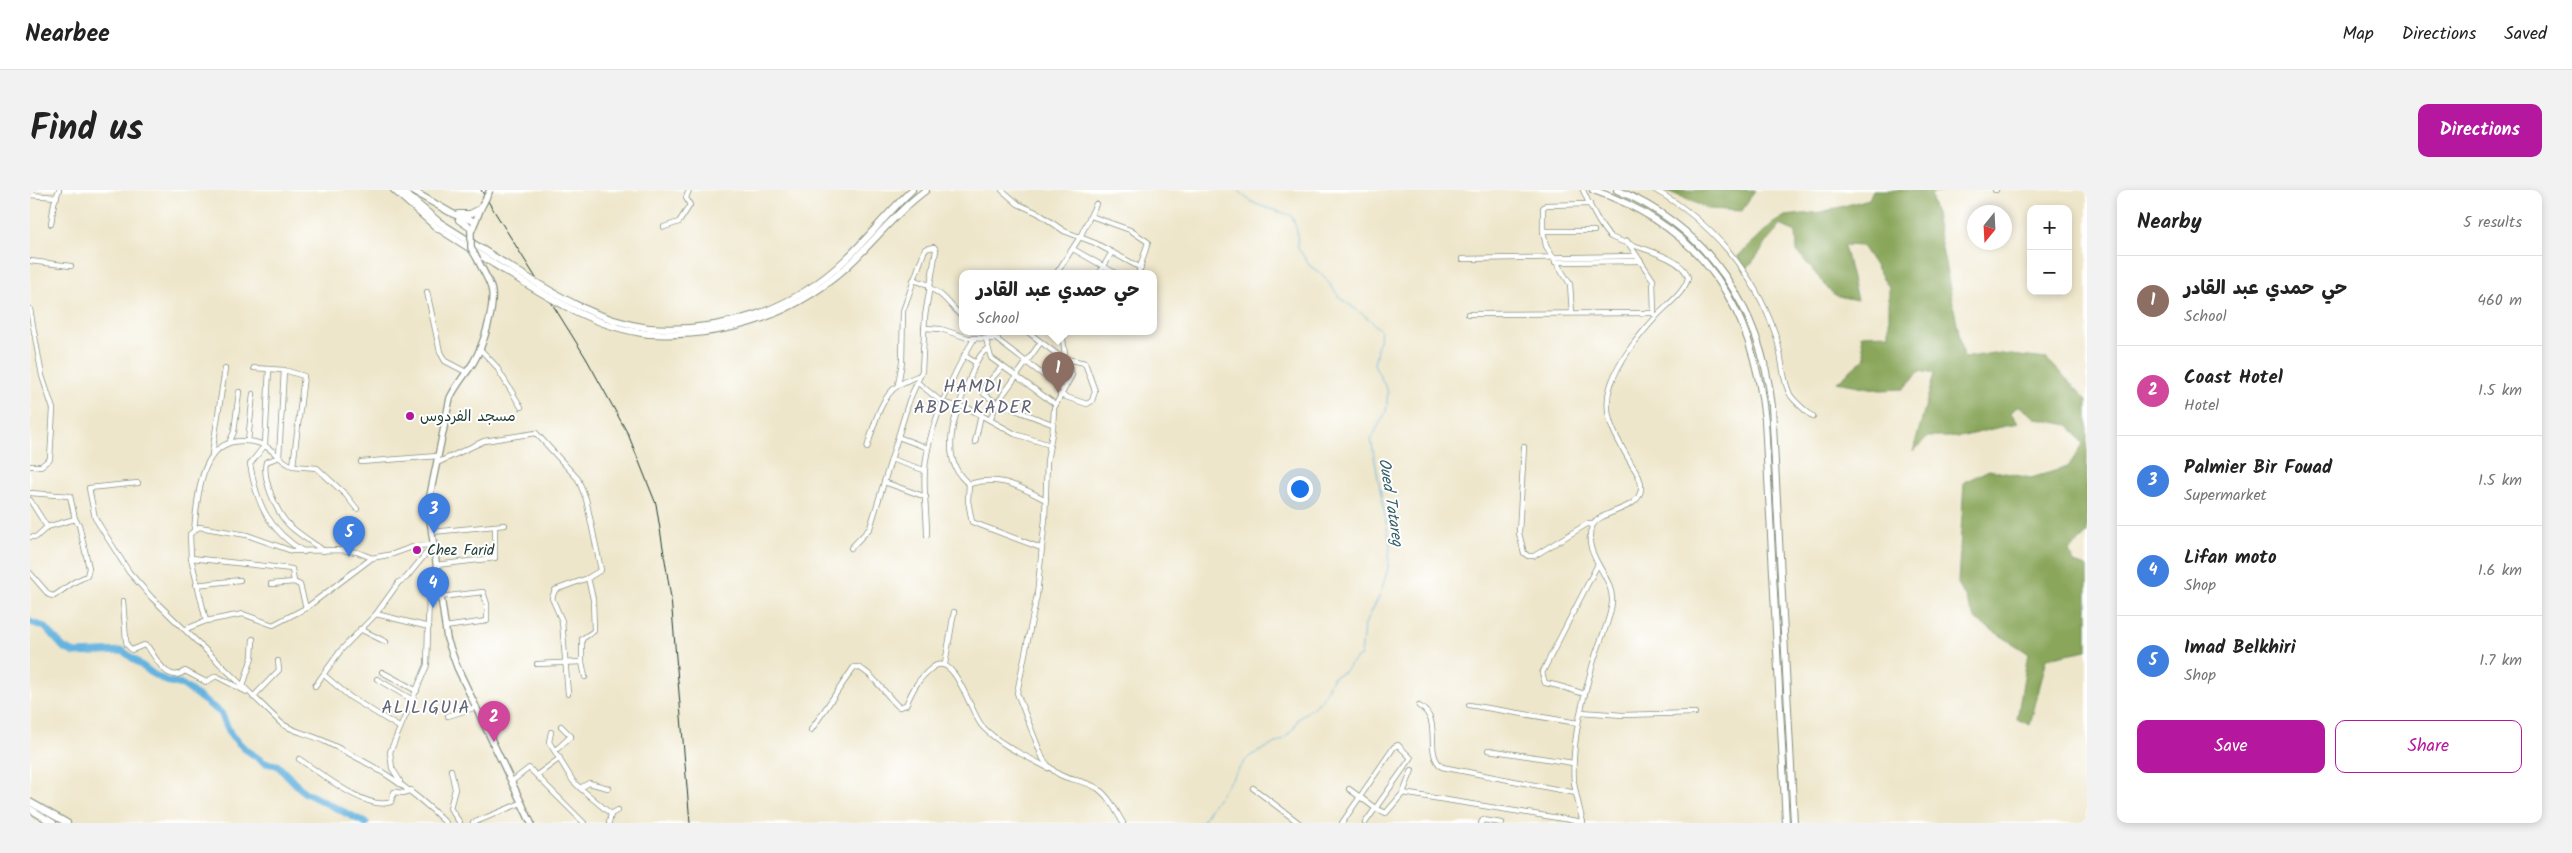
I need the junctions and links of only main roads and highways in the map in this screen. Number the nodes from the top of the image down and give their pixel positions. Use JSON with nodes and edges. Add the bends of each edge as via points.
{"nodes":[{"id":1,"x":394,"y":190,"type":"edge"},
{"id":2,"x":401,"y":190,"type":"edge"},
{"id":3,"x":412,"y":190,"type":"edge"},
{"id":4,"x":490,"y":190,"type":"edge"},
{"id":5,"x":912,"y":190,"type":"edge"},
{"id":6,"x":926,"y":190,"type":"edge"},
{"id":7,"x":1593,"y":190,"type":"edge"},
{"id":8,"x":1617,"y":190,"type":"edge"},
{"id":9,"x":481,"y":208,"type":"junction"},
{"id":10,"x":424,"y":210,"type":"junction"},
{"id":11,"x":453,"y":214,"type":"junction"},
{"id":12,"x":474,"y":221,"type":"junction"},
{"id":13,"x":471,"y":230,"type":"junction"},
{"id":14,"x":495,"y":261,"type":"junction"},
{"id":15,"x":649,"y":331,"type":"junction"},
{"id":16,"x":30,"y":802,"type":"edge"},
{"id":17,"x":30,"y":809,"type":"edge"},
{"id":18,"x":53,"y":823,"type":"edge"},
{"id":19,"x":67,"y":823,"type":"edge"},
{"id":20,"x":530,"y":823,"type":"edge"},
{"id":21,"x":1786,"y":823,"type":"edge"},
{"id":22,"x":1794,"y":823,"type":"edge"}],
"edges":[{"from":1,"to":14,"type":"highway","via":[[436,227]]},
{"from":2,"to":10,"type":"highway"},
{"from":3,"to":11,"type":"highway"},
{"from":4,"to":9,"type":"main road","bridge":true},
{"from":5,"to":15,"type":"highway","via":[[845,260],[822,279],[780,305],[748,318],[713,325]]},
{"from":6,"to":15,"type":"highway","via":[[841,272],[787,309],[722,330],[689,335]]},
{"from":7,"to":21,"type":"highway","via":[[1622,200],[1655,218],[1702,258],[1718,278],[1741,321],[1757,365],[1764,420]]},
{"from":8,"to":22,"type":"highway","via":[[1672,219],[1704,247],[1720,267],[1746,312],[1767,371],[1772,406]]},
{"from":9,"to":11,"type":"highway","via":[[470,214]]},
{"from":9,"to":12,"type":"main road"},
{"from":10,"to":13,"type":"highway","via":[[426,205],[432,204]]},
{"from":10,"to":14,"type":"highway"},
{"from":11,"to":12,"type":"highway"},
{"from":12,"to":13,"type":"main road"},
{"from":13,"to":20,"type":"main road","bridge":true,"via":[[471,248],[492,292],[489,317],[480,349],[450,398],[429,500],[433,545],[447,638]]},
{"from":14,"to":15,"type":"highway","bridge":true,"via":[[586,317],[617,328]]},
{"from":16,"to":19,"type":"highway"},
{"from":17,"to":18,"type":"highway"}]}
